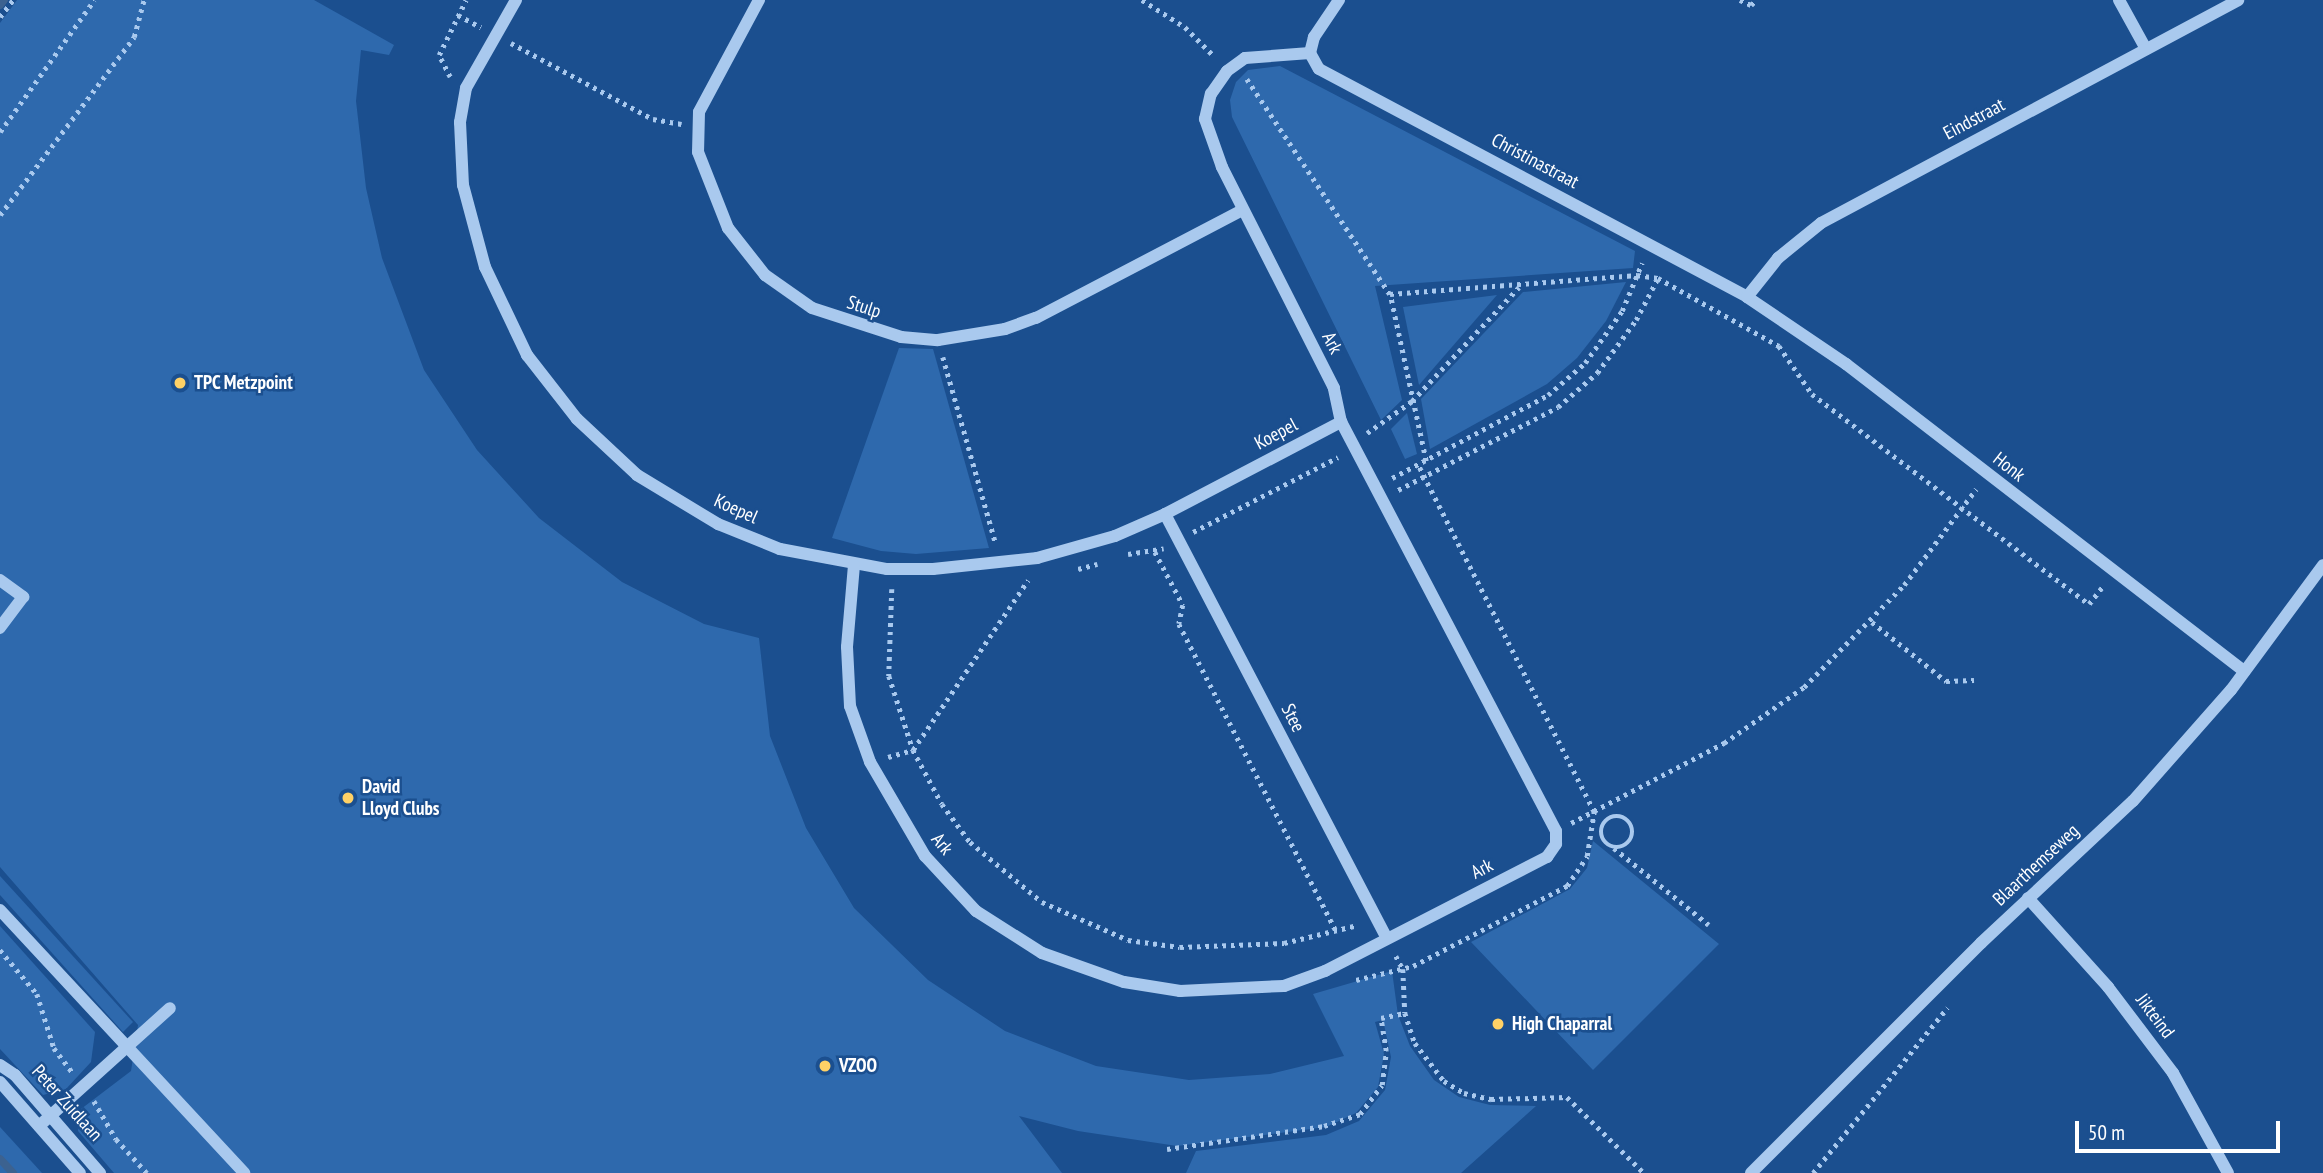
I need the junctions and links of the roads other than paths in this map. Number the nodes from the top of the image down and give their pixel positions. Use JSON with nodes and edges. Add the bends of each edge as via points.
{"nodes":[{"id":1,"x":516,"y":0,"type":"edge"},
{"id":2,"x":759,"y":0,"type":"edge"},
{"id":3,"x":1339,"y":0,"type":"edge"},
{"id":4,"x":2119,"y":0,"type":"edge"},
{"id":5,"x":2238,"y":0,"type":"edge"},
{"id":6,"x":2146,"y":49,"type":"junction"},
{"id":7,"x":1310,"y":53,"type":"junction"},
{"id":8,"x":1243,"y":210,"type":"junction"},
{"id":9,"x":1747,"y":297,"type":"junction"},
{"id":10,"x":1340,"y":422,"type":"junction"},
{"id":11,"x":1165,"y":514,"type":"junction"},
{"id":12,"x":854,"y":565,"type":"junction"},
{"id":13,"x":2323,"y":565,"type":"edge"},
{"id":14,"x":0,"y":580,"type":"edge"},
{"id":15,"x":0,"y":628,"type":"edge"},
{"id":16,"x":2244,"y":671,"type":"junction"},
{"id":17,"x":2028,"y":898,"type":"junction"},
{"id":18,"x":0,"y":910,"type":"edge"},
{"id":19,"x":1387,"y":939,"type":"junction"},
{"id":20,"x":170,"y":1008,"type":"dead end"},
{"id":21,"x":127,"y":1047,"type":"junction"},
{"id":22,"x":0,"y":1065,"type":"edge"},
{"id":23,"x":0,"y":1082,"type":"edge"},
{"id":24,"x":52,"y":1114,"type":"junction"},
{"id":25,"x":39,"y":1126,"type":"junction"},
{"id":26,"x":80,"y":1173,"type":"edge"},
{"id":27,"x":100,"y":1173,"type":"edge"},
{"id":28,"x":244,"y":1173,"type":"edge"},
{"id":29,"x":1751,"y":1173,"type":"edge"},
{"id":30,"x":2228,"y":1173,"type":"edge"}],
"edges":[{"from":1,"to":12,"type":"street","name":"Koepel","via":[[466,88],[460,122],[468,212],[507,319],[550,389],[600,444],[668,498],[780,549]]},
{"from":2,"to":8,"type":"street","name":"Stulp","via":[[699,112],[698,152],[715,204],[765,275],[812,308],[901,337],[938,340],[993,331],[1036,318]]},
{"from":3,"to":7,"type":"street","via":[[1314,37]]},
{"from":4,"to":6,"type":"street"},
{"from":5,"to":6,"type":"street","name":"Eindstraat"},
{"from":6,"to":9,"type":"street","name":"Eindstraat","via":[[1821,223],[1778,258]]},
{"from":7,"to":8,"type":"street","name":"Ark","via":[[1245,58],[1211,94],[1205,119]]},
{"from":7,"to":9,"type":"street","name":"Christinastraat","via":[[1319,69]]},
{"from":8,"to":10,"type":"street","name":"Ark","via":[[1334,388]]},
{"from":9,"to":16,"type":"street","name":"Honk","via":[[1846,364]]},
{"from":10,"to":11,"type":"street","name":"Koepel"},
{"from":10,"to":19,"type":"street","name":"Ark","via":[[1556,831],[1556,844],[1548,857]]},
{"from":11,"to":12,"type":"street","name":"Koepel","via":[[1115,536],[1002,563],[933,569]]},
{"from":11,"to":19,"type":"street","name":"Stee"},
{"from":12,"to":19,"type":"street","name":"Ark","via":[[847,647],[850,706],[870,762],[925,856],[976,911],[1042,953],[1112,978],[1180,991],[1284,986]]},
{"from":13,"to":16,"type":"street","name":"Blaarthemseweg"},
{"from":14,"to":15,"type":"street","via":[[23,597]]},
{"from":16,"to":17,"type":"street","name":"Blaarthemseweg","via":[[2133,801]]},
{"from":17,"to":29,"type":"street","name":"Blaarthemseweg"},
{"from":17,"to":30,"type":"street","name":"Jikteind","via":[[2108,987],[2174,1073]]},
{"from":18,"to":21,"type":"street"},
{"from":20,"to":21,"type":"street"},
{"from":21,"to":24,"type":"street"},
{"from":21,"to":28,"type":"street"},
{"from":22,"to":24,"type":"street","name":"Peter Zuidlaan"},
{"from":23,"to":25,"type":"street","name":"Peter Zuidlaan"},
{"from":24,"to":25,"type":"street"},
{"from":24,"to":27,"type":"street","name":"Peter Zuidlaan"},
{"from":25,"to":26,"type":"street","name":"Peter Zuidlaan"}]}
